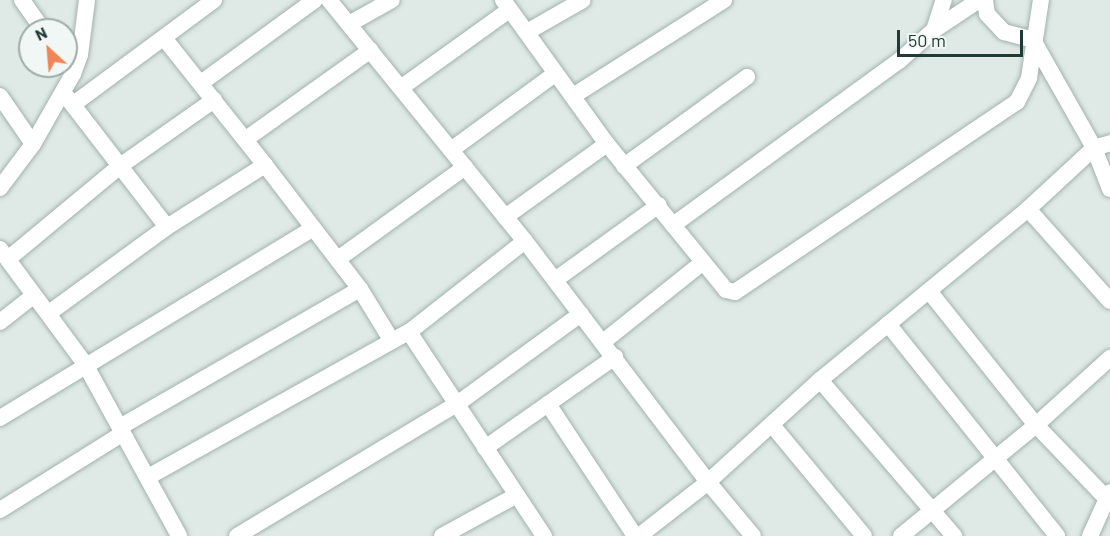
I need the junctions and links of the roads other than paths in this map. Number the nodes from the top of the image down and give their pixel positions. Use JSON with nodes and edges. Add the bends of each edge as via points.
{"nodes":[{"id":1,"x":22,"y":0,"type":"edge"},
{"id":2,"x":87,"y":0,"type":"edge"},
{"id":3,"x":214,"y":0,"type":"edge"},
{"id":4,"x":315,"y":0,"type":"edge"},
{"id":5,"x":329,"y":0,"type":"edge"},
{"id":6,"x":392,"y":0,"type":"edge"},
{"id":7,"x":583,"y":0,"type":"edge"},
{"id":8,"x":724,"y":0,"type":"edge"},
{"id":9,"x":944,"y":0,"type":"edge"},
{"id":10,"x":979,"y":0,"type":"edge"},
{"id":11,"x":985,"y":0,"type":"edge"},
{"id":12,"x":1041,"y":0,"type":"edge"},
{"id":13,"x":506,"y":5,"type":"edge"},
{"id":14,"x":35,"y":18,"type":"edge"},
{"id":15,"x":349,"y":24,"type":"junction"},
{"id":16,"x":934,"y":30,"type":"junction"},
{"id":17,"x":527,"y":32,"type":"junction"},
{"id":18,"x":164,"y":38,"type":"junction"},
{"id":19,"x":1033,"y":40,"type":"junction"},
{"id":20,"x":371,"y":50,"type":"junction"},
{"id":21,"x":78,"y":58,"type":"edge"},
{"id":22,"x":555,"y":75,"type":"junction"},
{"id":23,"x":747,"y":77,"type":"dead end"},
{"id":24,"x":70,"y":78,"type":"edge"},
{"id":25,"x":201,"y":83,"type":"junction"},
{"id":26,"x":402,"y":87,"type":"junction"},
{"id":27,"x":0,"y":96,"type":"edge"},
{"id":28,"x":573,"y":96,"type":"junction"},
{"id":29,"x":69,"y":98,"type":"junction"},
{"id":30,"x":214,"y":100,"type":"junction"},
{"id":31,"x":246,"y":139,"type":"junction"},
{"id":32,"x":33,"y":144,"type":"junction"},
{"id":33,"x":607,"y":144,"type":"junction"},
{"id":34,"x":1102,"y":146,"type":"edge"},
{"id":35,"x":452,"y":150,"type":"junction"},
{"id":36,"x":265,"y":165,"type":"junction"},
{"id":37,"x":120,"y":166,"type":"junction"},
{"id":38,"x":624,"y":166,"type":"junction"},
{"id":39,"x":465,"y":167,"type":"junction"},
{"id":40,"x":0,"y":188,"type":"edge"},
{"id":41,"x":1110,"y":189,"type":"edge"},
{"id":42,"x":659,"y":205,"type":"junction"},
{"id":43,"x":1028,"y":209,"type":"junction"},
{"id":44,"x":505,"y":217,"type":"junction"},
{"id":45,"x":673,"y":225,"type":"junction"},
{"id":46,"x":167,"y":227,"type":"junction"},
{"id":47,"x":311,"y":230,"type":"junction"},
{"id":48,"x":525,"y":241,"type":"junction"},
{"id":49,"x":4,"y":254,"type":"edge"},
{"id":50,"x":338,"y":259,"type":"junction"},
{"id":51,"x":702,"y":263,"type":"junction"},
{"id":52,"x":555,"y":280,"type":"junction"},
{"id":53,"x":360,"y":289,"type":"junction"},
{"id":54,"x":929,"y":291,"type":"junction"},
{"id":55,"x":33,"y":296,"type":"junction"},
{"id":56,"x":1110,"y":301,"type":"edge"},
{"id":57,"x":49,"y":313,"type":"junction"},
{"id":58,"x":581,"y":314,"type":"junction"},
{"id":59,"x":0,"y":321,"type":"edge"},
{"id":60,"x":888,"y":324,"type":"junction"},
{"id":61,"x":409,"y":332,"type":"junction"},
{"id":62,"x":392,"y":341,"type":"junction"},
{"id":63,"x":603,"y":342,"type":"junction"},
{"id":64,"x":615,"y":357,"type":"junction"},
{"id":65,"x":1110,"y":358,"type":"edge"},
{"id":66,"x":85,"y":364,"type":"junction"},
{"id":67,"x":820,"y":380,"type":"junction"},
{"id":68,"x":457,"y":404,"type":"junction"},
{"id":69,"x":548,"y":404,"type":"junction"},
{"id":70,"x":0,"y":418,"type":"edge"},
{"id":71,"x":772,"y":425,"type":"junction"},
{"id":72,"x":1036,"y":425,"type":"junction"},
{"id":73,"x":122,"y":430,"type":"junction"},
{"id":74,"x":485,"y":448,"type":"junction"},
{"id":75,"x":994,"y":456,"type":"junction"},
{"id":76,"x":148,"y":477,"type":"junction"},
{"id":77,"x":708,"y":482,"type":"junction"},
{"id":78,"x":517,"y":495,"type":"junction"},
{"id":79,"x":1108,"y":496,"type":"edge"},
{"id":80,"x":0,"y":510,"type":"edge"},
{"id":81,"x":932,"y":511,"type":"junction"},
{"id":82,"x":449,"y":534,"type":"edge"},
{"id":83,"x":179,"y":536,"type":"edge"},
{"id":84,"x":237,"y":536,"type":"edge"},
{"id":85,"x":544,"y":536,"type":"edge"},
{"id":86,"x":637,"y":536,"type":"edge"},
{"id":87,"x":753,"y":536,"type":"edge"},
{"id":88,"x":864,"y":536,"type":"edge"},
{"id":89,"x":901,"y":536,"type":"edge"},
{"id":90,"x":954,"y":536,"type":"edge"},
{"id":91,"x":1057,"y":536,"type":"edge"},
{"id":92,"x":1090,"y":536,"type":"edge"}],
"edges":[{"from":1,"to":14,"type":"street"},
{"from":2,"to":21,"type":"street"},
{"from":3,"to":18,"type":"street"},
{"from":4,"to":25,"type":"street"},
{"from":5,"to":15,"type":"street"},
{"from":6,"to":15,"type":"street"},
{"from":7,"to":17,"type":"street"},
{"from":8,"to":28,"type":"street"},
{"from":9,"to":16,"type":"street"},
{"from":10,"to":16,"type":"street"},
{"from":11,"to":19,"type":"street","via":[[987,14],[1004,32]]},
{"from":12,"to":19,"type":"street"},
{"from":13,"to":17,"type":"street"},
{"from":13,"to":26,"type":"street"},
{"from":15,"to":20,"type":"street"},
{"from":16,"to":45,"type":"street","via":[[899,62]]},
{"from":17,"to":22,"type":"street"},
{"from":18,"to":25,"type":"street"},
{"from":18,"to":29,"type":"street"},
{"from":19,"to":34,"type":"street"},
{"from":19,"to":51,"type":"street","via":[[1029,78],[1017,102],[747,286],[735,292],[726,290]]},
{"from":20,"to":26,"type":"street"},
{"from":20,"to":31,"type":"street"},
{"from":22,"to":28,"type":"street"},
{"from":22,"to":35,"type":"street"},
{"from":23,"to":38,"type":"street"},
{"from":24,"to":29,"type":"street"},
{"from":25,"to":30,"type":"street"},
{"from":26,"to":35,"type":"street"},
{"from":27,"to":32,"type":"street"},
{"from":28,"to":33,"type":"street"},
{"from":29,"to":32,"type":"street"},
{"from":29,"to":37,"type":"street"},
{"from":30,"to":31,"type":"street"},
{"from":30,"to":37,"type":"street"},
{"from":31,"to":36,"type":"street"},
{"from":32,"to":40,"type":"street"},
{"from":33,"to":38,"type":"street"},
{"from":33,"to":44,"type":"street"},
{"from":34,"to":41,"type":"street"},
{"from":34,"to":43,"type":"street"},
{"from":35,"to":39,"type":"street"},
{"from":36,"to":46,"type":"street"},
{"from":36,"to":47,"type":"street"},
{"from":37,"to":46,"type":"street"},
{"from":37,"to":49,"type":"street"},
{"from":38,"to":42,"type":"street"},
{"from":39,"to":44,"type":"street"},
{"from":39,"to":50,"type":"street"},
{"from":42,"to":45,"type":"street"},
{"from":42,"to":52,"type":"street"},
{"from":43,"to":54,"type":"street"},
{"from":43,"to":56,"type":"street"},
{"from":44,"to":48,"type":"street"},
{"from":45,"to":51,"type":"street"},
{"from":46,"to":57,"type":"street"},
{"from":47,"to":50,"type":"street"},
{"from":47,"to":66,"type":"street"},
{"from":48,"to":52,"type":"street"},
{"from":48,"to":61,"type":"street"},
{"from":49,"to":55,"type":"street"},
{"from":50,"to":53,"type":"street"},
{"from":51,"to":63,"type":"street"},
{"from":52,"to":58,"type":"street"},
{"from":53,"to":62,"type":"street"},
{"from":53,"to":73,"type":"street"},
{"from":54,"to":60,"type":"street"},
{"from":54,"to":72,"type":"street"},
{"from":55,"to":57,"type":"street"},
{"from":55,"to":59,"type":"street"},
{"from":57,"to":66,"type":"street"},
{"from":58,"to":63,"type":"street"},
{"from":58,"to":68,"type":"street"},
{"from":60,"to":67,"type":"street"},
{"from":60,"to":75,"type":"street"},
{"from":61,"to":62,"type":"street"},
{"from":61,"to":68,"type":"street"},
{"from":62,"to":76,"type":"street"},
{"from":63,"to":64,"type":"street"},
{"from":64,"to":69,"type":"street"},
{"from":64,"to":77,"type":"street"},
{"from":65,"to":72,"type":"street"},
{"from":66,"to":70,"type":"street"},
{"from":66,"to":73,"type":"street"},
{"from":67,"to":71,"type":"street"},
{"from":67,"to":81,"type":"street"},
{"from":68,"to":74,"type":"street"},
{"from":68,"to":84,"type":"street"},
{"from":69,"to":74,"type":"street"},
{"from":69,"to":86,"type":"street"},
{"from":71,"to":77,"type":"street"},
{"from":71,"to":88,"type":"street"},
{"from":72,"to":75,"type":"street"},
{"from":72,"to":79,"type":"street"},
{"from":73,"to":76,"type":"street"},
{"from":73,"to":80,"type":"street"},
{"from":74,"to":78,"type":"street"},
{"from":75,"to":81,"type":"street"},
{"from":75,"to":91,"type":"street"},
{"from":76,"to":83,"type":"street"},
{"from":77,"to":86,"type":"street"},
{"from":77,"to":87,"type":"street"},
{"from":78,"to":82,"type":"street"},
{"from":78,"to":85,"type":"street"},
{"from":79,"to":92,"type":"street"},
{"from":81,"to":89,"type":"street"},
{"from":81,"to":90,"type":"street"}]}
